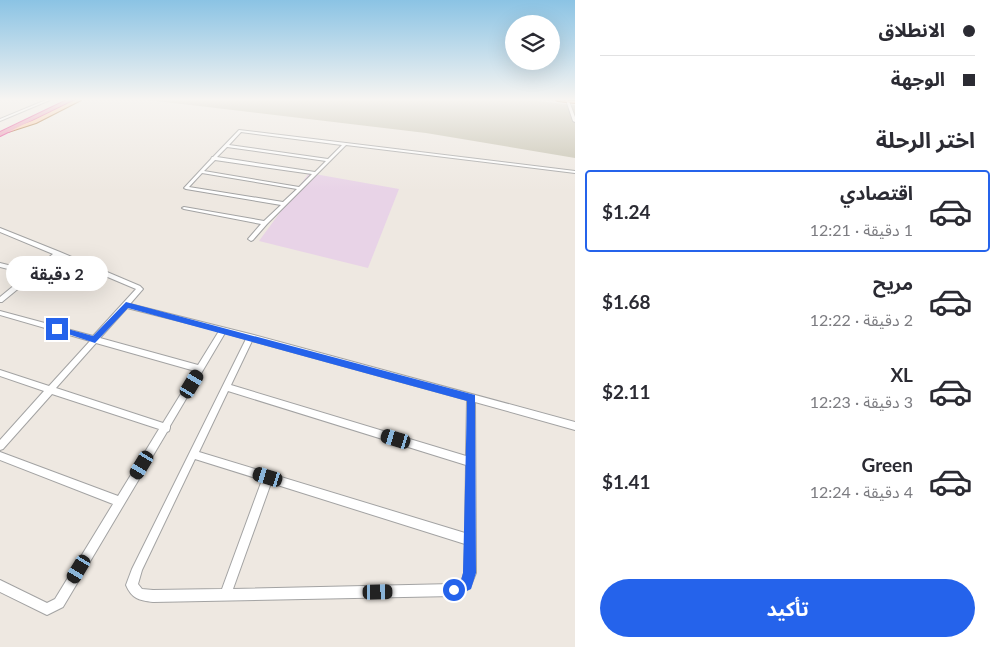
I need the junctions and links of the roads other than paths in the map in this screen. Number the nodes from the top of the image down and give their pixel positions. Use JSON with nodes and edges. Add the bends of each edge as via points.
{"nodes":[{"id":1,"x":6,"y":130,"type":"edge"},
{"id":2,"x":0,"y":134,"type":"edge"},
{"id":3,"x":345,"y":144,"type":"junction"},
{"id":4,"x":225,"y":146,"type":"junction"},
{"id":5,"x":213,"y":158,"type":"junction"},
{"id":6,"x":330,"y":160,"type":"junction"},
{"id":7,"x":201,"y":172,"type":"junction"},
{"id":8,"x":575,"y":172,"type":"edge"},
{"id":9,"x":315,"y":173,"type":"junction"},
{"id":10,"x":300,"y":188,"type":"junction"},
{"id":11,"x":284,"y":204,"type":"junction"},
{"id":12,"x":184,"y":208,"type":"dead end"},
{"id":13,"x":265,"y":223,"type":"junction"},
{"id":14,"x":0,"y":230,"type":"edge"},
{"id":15,"x":252,"y":239,"type":"dead end"},
{"id":16,"x":58,"y":253,"type":"junction"},
{"id":17,"x":0,"y":265,"type":"edge"},
{"id":18,"x":33,"y":273,"type":"junction"},
{"id":19,"x":0,"y":300,"type":"edge"},
{"id":20,"x":126,"y":305,"type":"junction"},
{"id":21,"x":0,"y":313,"type":"edge"},
{"id":22,"x":223,"y":330,"type":"junction"},
{"id":23,"x":250,"y":337,"type":"junction"},
{"id":24,"x":95,"y":340,"type":"junction"},
{"id":25,"x":200,"y":370,"type":"junction"},
{"id":26,"x":0,"y":373,"type":"edge"},
{"id":27,"x":226,"y":388,"type":"junction"},
{"id":28,"x":50,"y":390,"type":"junction"},
{"id":29,"x":471,"y":398,"type":"junction"},
{"id":30,"x":575,"y":426,"type":"edge"},
{"id":31,"x":166,"y":428,"type":"junction"},
{"id":32,"x":0,"y":446,"type":"edge"},
{"id":33,"x":194,"y":454,"type":"junction"},
{"id":34,"x":0,"y":456,"type":"edge"},
{"id":35,"x":471,"y":462,"type":"junction"},
{"id":36,"x":268,"y":477,"type":"junction"},
{"id":37,"x":120,"y":502,"type":"junction"},
{"id":38,"x":470,"y":540,"type":"junction"},
{"id":39,"x":0,"y":586,"type":"edge"},
{"id":40,"x":225,"y":595,"type":"junction"}],
"edges":[{"from":1,"to":2,"type":"highway"},
{"from":3,"to":4,"type":"street","via":[[240,131]]},
{"from":3,"to":6,"type":"street"},
{"from":3,"to":8,"type":"street"},
{"from":4,"to":5,"type":"street"},
{"from":4,"to":6,"type":"street"},
{"from":5,"to":7,"type":"street"},
{"from":5,"to":9,"type":"street"},
{"from":6,"to":9,"type":"street"},
{"from":7,"to":10,"type":"street"},
{"from":7,"to":11,"type":"street","via":[[186,188]]},
{"from":9,"to":10,"type":"street"},
{"from":10,"to":11,"type":"street"},
{"from":11,"to":13,"type":"street"},
{"from":12,"to":13,"type":"street"},
{"from":13,"to":15,"type":"street"},
{"from":14,"to":16,"type":"street"},
{"from":16,"to":18,"type":"street"},
{"from":16,"to":20,"type":"street","via":[[140,287]]},
{"from":17,"to":18,"type":"street"},
{"from":18,"to":19,"type":"street"},
{"from":20,"to":22,"type":"street"},
{"from":20,"to":24,"type":"street"},
{"from":21,"to":24,"type":"street"},
{"from":22,"to":23,"type":"street"},
{"from":22,"to":25,"type":"street"},
{"from":23,"to":27,"type":"street"},
{"from":23,"to":29,"type":"street"},
{"from":24,"to":25,"type":"street"},
{"from":24,"to":28,"type":"street"},
{"from":25,"to":31,"type":"street"},
{"from":26,"to":28,"type":"street"},
{"from":27,"to":33,"type":"street"},
{"from":27,"to":35,"type":"street"},
{"from":28,"to":31,"type":"street"},
{"from":28,"to":32,"type":"street"},
{"from":29,"to":30,"type":"street"},
{"from":29,"to":35,"type":"street"},
{"from":31,"to":37,"type":"street"},
{"from":33,"to":36,"type":"street"},
{"from":33,"to":40,"type":"street","via":[[132,585],[139,594],[153,596]]},
{"from":34,"to":37,"type":"street"},
{"from":35,"to":38,"type":"street"},
{"from":36,"to":38,"type":"street"},
{"from":36,"to":40,"type":"street"},
{"from":37,"to":39,"type":"street","via":[[56,606],[45,609]]},
{"from":38,"to":40,"type":"street","via":[[470,573],[466,584],[454,590]]}]}
